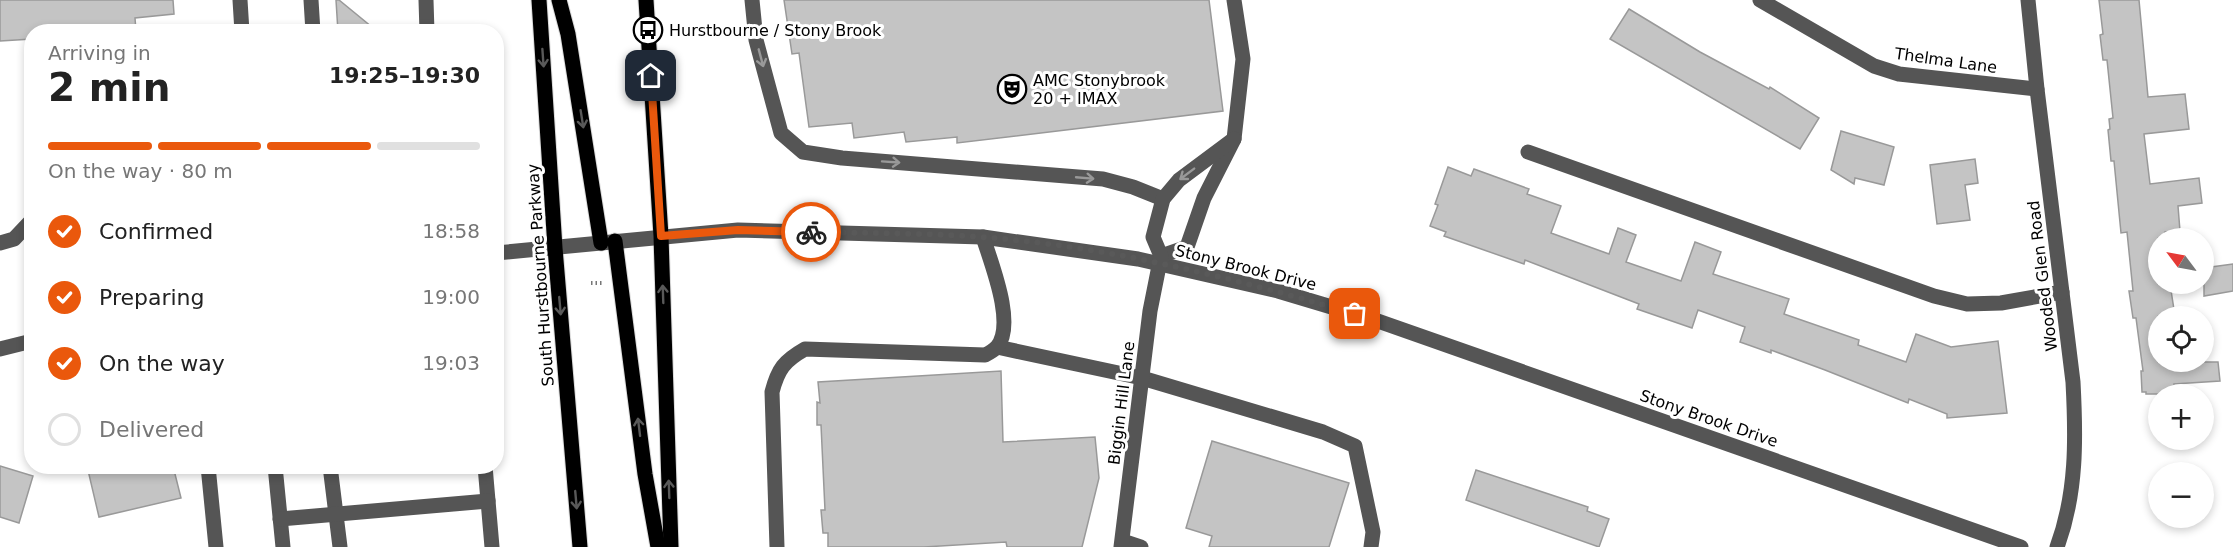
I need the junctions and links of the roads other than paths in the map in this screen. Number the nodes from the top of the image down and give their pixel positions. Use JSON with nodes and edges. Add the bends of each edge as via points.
{"nodes":[{"id":1,"x":240,"y":0,"type":"edge"},
{"id":2,"x":310,"y":0,"type":"edge"},
{"id":3,"x":426,"y":0,"type":"edge"},
{"id":4,"x":539,"y":0,"type":"edge"},
{"id":5,"x":559,"y":0,"type":"edge"},
{"id":6,"x":646,"y":0,"type":"edge"},
{"id":7,"x":752,"y":0,"type":"edge"},
{"id":8,"x":1234,"y":0,"type":"edge"},
{"id":9,"x":1760,"y":0,"type":"edge"},
{"id":10,"x":2028,"y":0,"type":"edge"},
{"id":11,"x":242,"y":24,"type":"edge"},
{"id":12,"x":312,"y":24,"type":"edge"},
{"id":13,"x":428,"y":24,"type":"edge"},
{"id":14,"x":2037,"y":89,"type":"junction"},
{"id":15,"x":1234,"y":139,"type":"junction"},
{"id":16,"x":1528,"y":152,"type":"dead end"},
{"id":17,"x":1163,"y":199,"type":"junction"},
{"id":18,"x":24,"y":228,"type":"edge"},
{"id":19,"x":661,"y":236,"type":"junction"},
{"id":20,"x":982,"y":237,"type":"junction"},
{"id":21,"x":608,"y":242,"type":"junction"},
{"id":22,"x":0,"y":243,"type":"edge"},
{"id":23,"x":555,"y":248,"type":"junction"},
{"id":24,"x":504,"y":252,"type":"edge"},
{"id":25,"x":1160,"y":260,"type":"junction"},
{"id":26,"x":2062,"y":292,"type":"junction"},
{"id":27,"x":24,"y":343,"type":"edge"},
{"id":28,"x":997,"y":346,"type":"junction"},
{"id":29,"x":0,"y":349,"type":"edge"},
{"id":30,"x":1142,"y":378,"type":"junction"},
{"id":31,"x":209,"y":474,"type":"edge"},
{"id":32,"x":276,"y":474,"type":"edge"},
{"id":33,"x":331,"y":474,"type":"edge"},
{"id":34,"x":486,"y":474,"type":"edge"},
{"id":35,"x":488,"y":501,"type":"junction"},
{"id":36,"x":336,"y":514,"type":"junction"},
{"id":37,"x":280,"y":519,"type":"junction"},
{"id":38,"x":1122,"y":544,"type":"edge"},
{"id":39,"x":216,"y":547,"type":"edge"},
{"id":40,"x":284,"y":547,"type":"edge"},
{"id":41,"x":340,"y":547,"type":"edge"},
{"id":42,"x":492,"y":547,"type":"edge"},
{"id":43,"x":580,"y":547,"type":"edge"},
{"id":44,"x":657,"y":547,"type":"edge"},
{"id":45,"x":671,"y":547,"type":"edge"},
{"id":46,"x":777,"y":547,"type":"edge"},
{"id":47,"x":1141,"y":547,"type":"edge"},
{"id":48,"x":1371,"y":547,"type":"edge"},
{"id":49,"x":2020,"y":547,"type":"edge"},
{"id":50,"x":2057,"y":547,"type":"edge"}],
"edges":[{"from":1,"to":11,"type":"street"},
{"from":2,"to":12,"type":"street"},
{"from":3,"to":13,"type":"street"},
{"from":4,"to":23,"type":"main road","name":"South Hurstbourne Parkway","one_way":true},
{"from":5,"to":21,"type":"main road","one_way":true},
{"from":6,"to":19,"type":"main road"},
{"from":7,"to":17,"type":"street","one_way":true,"via":[[756,40],[782,133],[803,152],[842,159],[1103,179]]},
{"from":8,"to":15,"type":"street","via":[[1243,59]]},
{"from":9,"to":14,"type":"street","name":"Thelma Lane","via":[[1874,66],[1899,74]]},
{"from":10,"to":14,"type":"street","name":"Wooded Glen Road"},
{"from":14,"to":26,"type":"street","name":"Wooded Glen Road"},
{"from":15,"to":17,"type":"street","one_way":true,"via":[[1179,180]]},
{"from":15,"to":25,"type":"street","via":[[1204,198],[1187,247]]},
{"from":16,"to":26,"type":"street","via":[[1934,296],[1967,304],[2001,303]]},
{"from":17,"to":25,"type":"street","via":[[1153,237]]},
{"from":18,"to":22,"type":"street","via":[[14,239]]},
{"from":19,"to":20,"type":"street","name":"Stony Brook Drive","via":[[738,230]]},
{"from":19,"to":21,"type":"street","name":"Stony Brook Drive"},
{"from":45,"to":19,"type":"main road","one_way":true},
{"from":20,"to":25,"type":"street","name":"Stony Brook Drive"},
{"from":20,"to":28,"type":"street","via":[[1002,306],[1004,329]]},
{"from":21,"to":23,"type":"street","name":"Stony Brook Drive"},
{"from":44,"to":21,"type":"main road","one_way":true},
{"from":23,"to":24,"type":"street","name":"Stony Brook Drive"},
{"from":23,"to":43,"type":"main road","name":"South Hurstbourne Parkway","one_way":true},
{"from":25,"to":30,"type":"street","name":"Biggin Hill Lane"},
{"from":25,"to":49,"type":"street","name":"Stony Brook Drive","via":[[1375,320]]},
{"from":26,"to":50,"type":"street","name":"Wooded Glen Road","via":[[2073,382],[2075,468]]},
{"from":27,"to":29,"type":"street"},
{"from":28,"to":30,"type":"street"},
{"from":28,"to":46,"type":"street","via":[[985,355],[805,349],[790,357],[777,373],[772,392]]},
{"from":30,"to":38,"type":"street","name":"Biggin Hill Lane"},
{"from":30,"to":48,"type":"street","via":[[1323,432],[1355,446],[1373,532]]},
{"from":31,"to":39,"type":"street"},
{"from":32,"to":37,"type":"street"},
{"from":33,"to":36,"type":"street"},
{"from":34,"to":35,"type":"street"},
{"from":35,"to":36,"type":"street"},
{"from":35,"to":42,"type":"street"},
{"from":36,"to":37,"type":"street"},
{"from":36,"to":41,"type":"street"},
{"from":37,"to":40,"type":"street"},
{"from":38,"to":47,"type":"street"}]}
